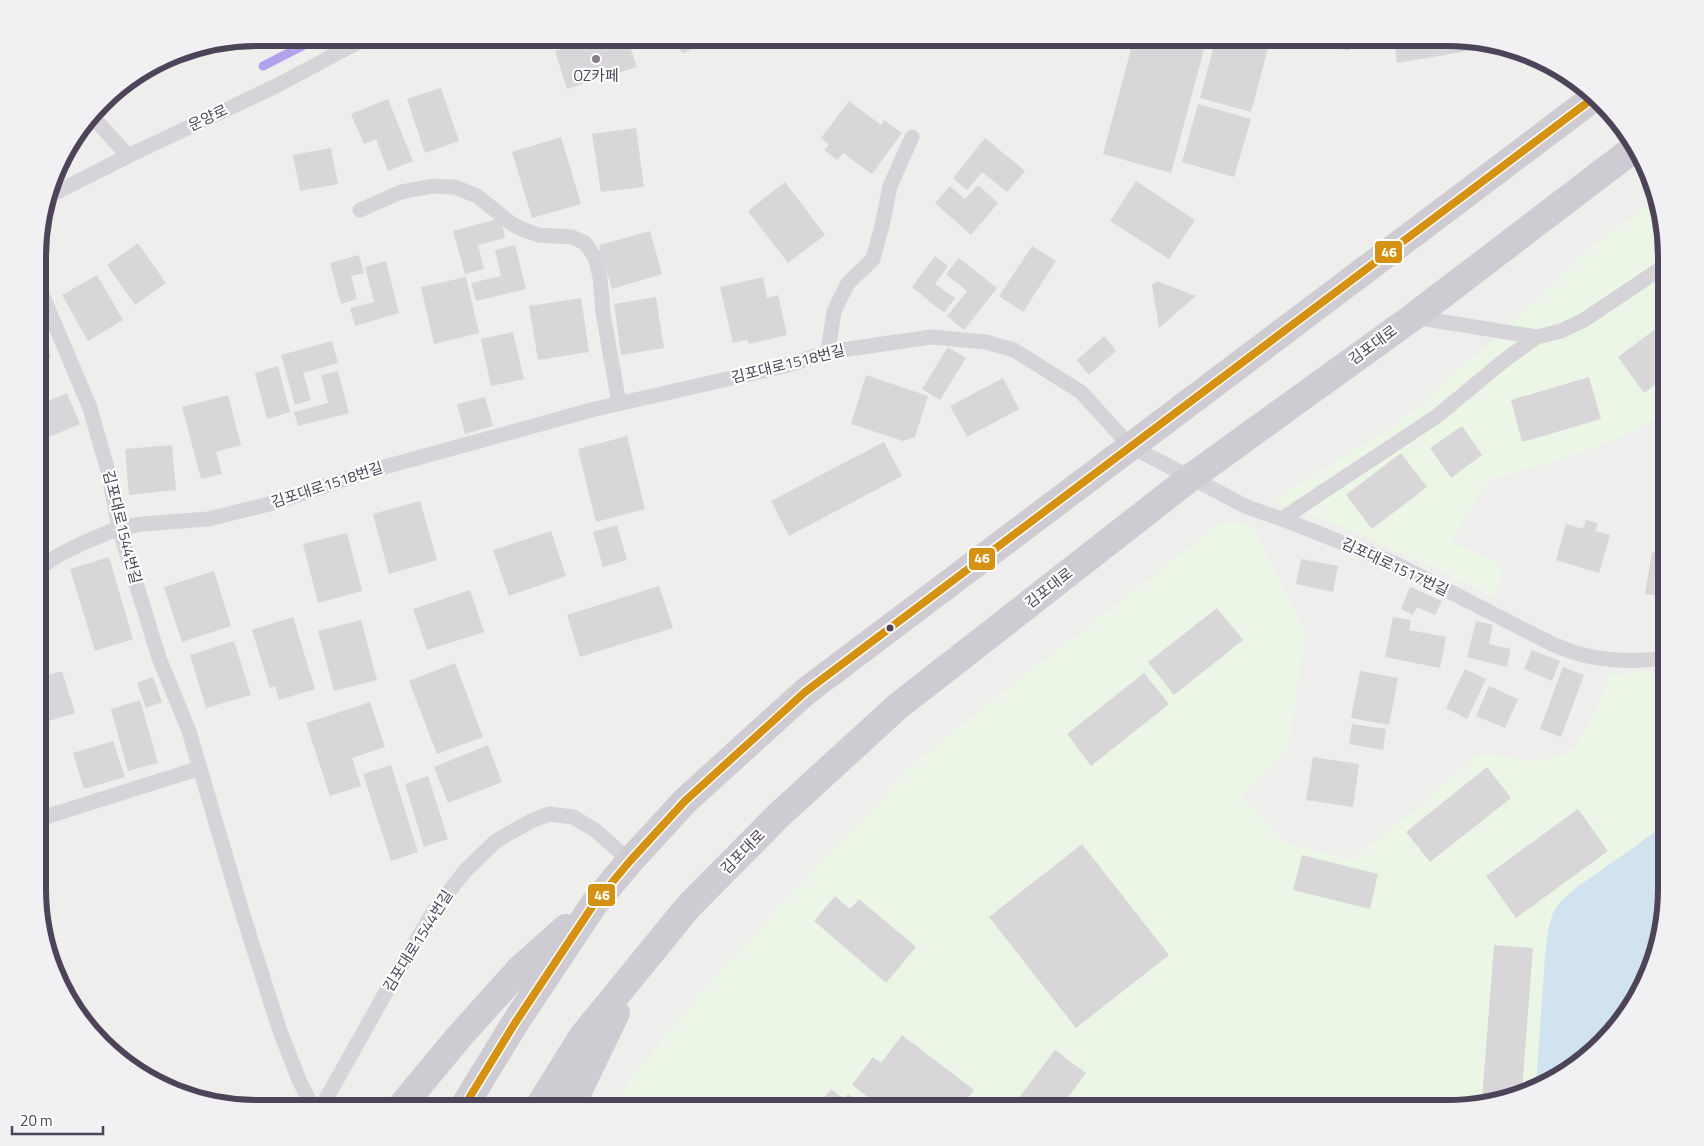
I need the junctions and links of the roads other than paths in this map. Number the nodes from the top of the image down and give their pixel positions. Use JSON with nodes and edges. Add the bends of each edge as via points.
{"nodes":[{"id":1,"x":351,"y":46,"type":"edge"},
{"id":2,"x":1589,"y":101,"type":"edge"},
{"id":3,"x":96,"y":121,"type":"edge"},
{"id":4,"x":912,"y":137,"type":"dead end"},
{"id":5,"x":1630,"y":152,"type":"edge"},
{"id":6,"x":128,"y":156,"type":"junction"},
{"id":7,"x":56,"y":192,"type":"edge"},
{"id":8,"x":360,"y":210,"type":"dead end"},
{"id":9,"x":1658,"y":270,"type":"edge"},
{"id":10,"x":46,"y":304,"type":"edge"},
{"id":11,"x":1413,"y":316,"type":"junction"},
{"id":12,"x":1537,"y":337,"type":"junction"},
{"id":13,"x":828,"y":352,"type":"junction"},
{"id":14,"x":619,"y":404,"type":"junction"},
{"id":15,"x":1130,"y":446,"type":"junction"},
{"id":16,"x":1190,"y":478,"type":"junction"},
{"id":17,"x":1282,"y":519,"type":"junction"},
{"id":18,"x":119,"y":528,"type":"junction"},
{"id":19,"x":46,"y":564,"type":"edge"},
{"id":20,"x":1658,"y":659,"type":"edge"},
{"id":21,"x":200,"y":768,"type":"junction"},
{"id":22,"x":46,"y":817,"type":"edge"},
{"id":23,"x":630,"y":861,"type":"junction"},
{"id":24,"x":594,"y":904,"type":"junction"},
{"id":25,"x":642,"y":963,"type":"junction"},
{"id":26,"x":309,"y":1100,"type":"edge"},
{"id":27,"x":325,"y":1100,"type":"edge"},
{"id":28,"x":407,"y":1100,"type":"edge"},
{"id":29,"x":468,"y":1100,"type":"edge"},
{"id":30,"x":543,"y":1100,"type":"edge"},
{"id":31,"x":574,"y":1100,"type":"edge"}],
"edges":[{"from":1,"to":6,"type":"lane","name":"운양로","via":[[276,86]]},
{"from":2,"to":15,"type":"main road"},
{"from":3,"to":6,"type":"lane"},
{"from":4,"to":13,"type":"lane","via":[[890,186],[873,258],[848,284],[834,311]]},
{"from":5,"to":11,"type":"main road","name":"김포대로"},
{"from":6,"to":7,"type":"lane","name":"운양로"},
{"from":8,"to":14,"type":"lane","via":[[401,192],[433,186],[455,187],[477,196],[524,230],[539,235],[572,237],[585,243],[595,257],[600,277]]},
{"from":9,"to":12,"type":"lane","via":[[1584,320],[1561,331]]},
{"from":10,"to":18,"type":"lane","name":"김포대로1544번길","via":[[90,408],[109,475]]},
{"from":11,"to":12,"type":"lane"},
{"from":11,"to":16,"type":"main road","name":"김포대로"},
{"from":12,"to":17,"type":"lane","via":[[1437,416]]},
{"from":13,"to":14,"type":"lane","name":"김포대로1518번길","via":[[785,366]]},
{"from":13,"to":15,"type":"lane","name":"김포대로1518번길","via":[[931,337],[986,342],[1014,350],[1081,392]]},
{"from":14,"to":18,"type":"lane","name":"김포대로1518번길","via":[[370,471],[277,502],[208,519]]},
{"from":15,"to":16,"type":"lane","name":"김포대로1517번길"},
{"from":15,"to":23,"type":"main road","via":[[805,692],[685,801]]},
{"from":16,"to":17,"type":"lane","name":"김포대로1517번길","via":[[1247,507]]},
{"from":16,"to":25,"type":"main road","name":"김포대로","via":[[897,707],[765,829],[688,907]]},
{"from":17,"to":20,"type":"lane","name":"김포대로1517번길","via":[[1394,564],[1576,654],[1649,661]]},
{"from":18,"to":19,"type":"lane","name":"김포대로1518번길"},
{"from":18,"to":21,"type":"lane","name":"김포대로1544번길","via":[[159,658]]},
{"from":21,"to":22,"type":"lane"},
{"from":21,"to":26,"type":"lane","name":"김포대로1544번길","via":[[280,1031]]},
{"from":23,"to":24,"type":"main road"},
{"from":23,"to":27,"type":"lane","name":"김포대로1544번길","via":[[595,830],[573,817],[549,814],[496,841],[466,870],[435,909]]},
{"from":24,"to":28,"type":"main road","via":[[519,970]]},
{"from":24,"to":29,"type":"main road"},
{"from":25,"to":30,"type":"main road","name":"김포대로","via":[[582,1037]]},
{"from":25,"to":31,"type":"main road"}]}
